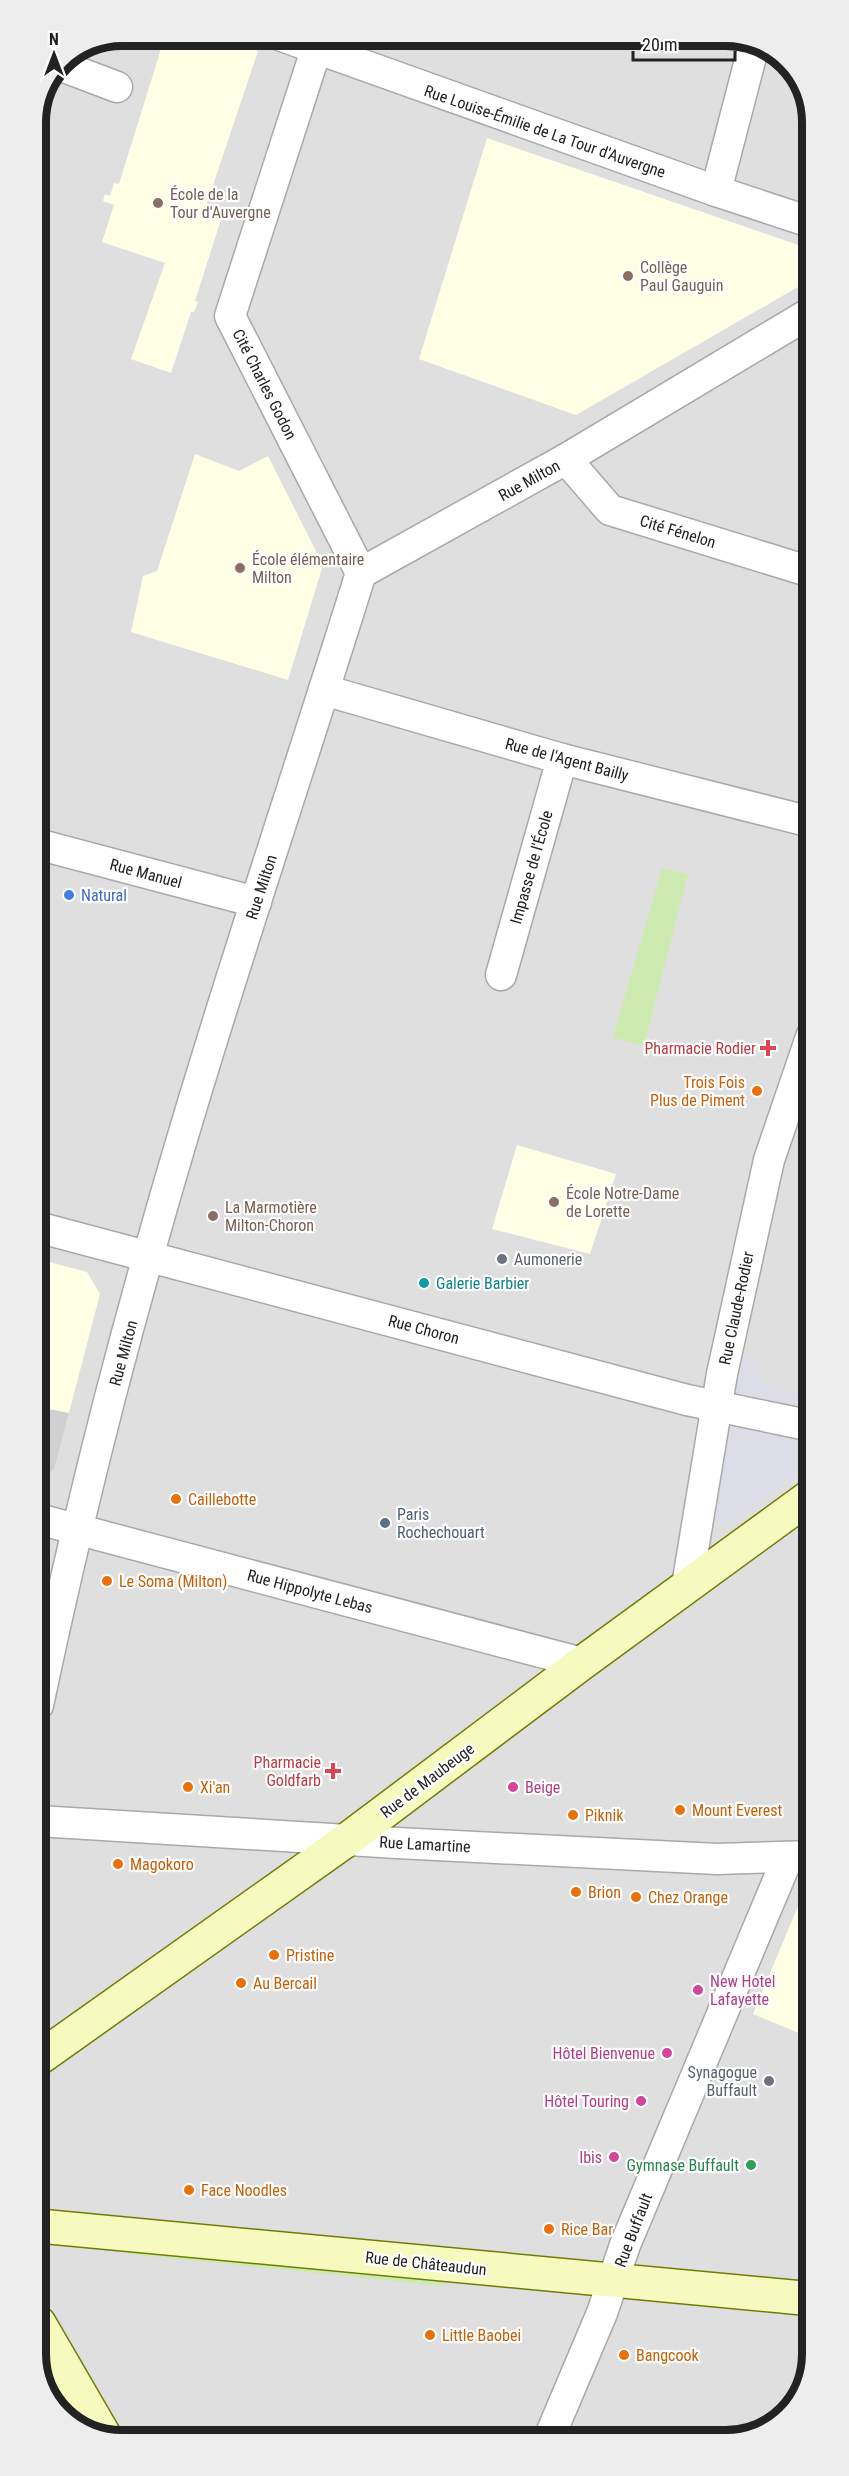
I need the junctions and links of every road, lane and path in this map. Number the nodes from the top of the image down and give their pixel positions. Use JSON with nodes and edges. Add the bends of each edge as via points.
{"nodes":[{"id":1,"x":307,"y":46,"type":"edge"},
{"id":2,"x":316,"y":50,"type":"junction"},
{"id":3,"x":752,"y":51,"type":"edge"},
{"id":4,"x":84,"y":74,"type":"edge"},
{"id":5,"x":117,"y":87,"type":"dead end"},
{"id":6,"x":716,"y":191,"type":"junction"},
{"id":7,"x":802,"y":219,"type":"edge"},
{"id":8,"x":802,"y":318,"type":"edge"},
{"id":9,"x":566,"y":459,"type":"junction"},
{"id":10,"x":802,"y":570,"type":"edge"},
{"id":11,"x":361,"y":573,"type":"junction"},
{"id":12,"x":324,"y":690,"type":"junction"},
{"id":13,"x":562,"y":759,"type":"junction"},
{"id":14,"x":802,"y":820,"type":"edge"},
{"id":15,"x":47,"y":847,"type":"edge"},
{"id":16,"x":256,"y":902,"type":"junction"},
{"id":17,"x":501,"y":975,"type":"dead end"},
{"id":18,"x":802,"y":1063,"type":"edge"},
{"id":19,"x":47,"y":1229,"type":"edge"},
{"id":20,"x":148,"y":1255,"type":"junction"},
{"id":21,"x":716,"y":1407,"type":"junction"},
{"id":22,"x":802,"y":1424,"type":"edge"},
{"id":23,"x":802,"y":1502,"type":"edge"},
{"id":24,"x":47,"y":1521,"type":"edge"},
{"id":25,"x":76,"y":1529,"type":"junction"},
{"id":26,"x":687,"y":1586,"type":"junction"},
{"id":27,"x":47,"y":1663,"type":"edge"},
{"id":28,"x":582,"y":1663,"type":"junction"},
{"id":29,"x":47,"y":1822,"type":"edge"},
{"id":30,"x":348,"y":1839,"type":"junction"},
{"id":31,"x":800,"y":1857,"type":"edge"},
{"id":32,"x":47,"y":2053,"type":"edge"},
{"id":33,"x":47,"y":2227,"type":"edge"},
{"id":34,"x":614,"y":2281,"type":"junction"},
{"id":35,"x":802,"y":2298,"type":"edge"},
{"id":36,"x":47,"y":2337,"type":"edge"},
{"id":37,"x":98,"y":2425,"type":"edge"},
{"id":38,"x":553,"y":2430,"type":"edge"}],
"edges":[{"from":1,"to":2,"type":"street","name":"Rue Louise-Émilie de La Tour d'Auvergne"},
{"from":2,"to":6,"type":"street","name":"Rue Louise-Émilie de La Tour d'Auvergne"},
{"from":2,"to":11,"type":"street","name":"Cité Charles Godon","via":[[230,316]]},
{"from":3,"to":6,"type":"street"},
{"from":4,"to":5,"type":"street"},
{"from":6,"to":7,"type":"street","name":"Rue Louise-Émilie de La Tour d'Auvergne"},
{"from":8,"to":9,"type":"street","name":"Rue Milton"},
{"from":9,"to":10,"type":"street","name":"Cité Fénelon","via":[[610,510]]},
{"from":9,"to":11,"type":"street","name":"Rue Milton"},
{"from":11,"to":12,"type":"street","name":"Rue Milton"},
{"from":12,"to":13,"type":"street","name":"Rue de l'Agent Bailly"},
{"from":12,"to":16,"type":"street","name":"Rue Milton"},
{"from":13,"to":14,"type":"street","name":"Rue de l'Agent Bailly"},
{"from":13,"to":17,"type":"street","name":"Impasse de l'École"},
{"from":15,"to":16,"type":"street","name":"Rue Manuel"},
{"from":16,"to":20,"type":"street","name":"Rue Milton"},
{"from":18,"to":21,"type":"street","name":"Rue Claude-Rodier","via":[[769,1160]]},
{"from":19,"to":20,"type":"street","name":"Rue Choron"},
{"from":20,"to":21,"type":"street","name":"Rue Choron"},
{"from":20,"to":25,"type":"street","name":"Rue Milton"},
{"from":21,"to":22,"type":"street","name":"Rue Choron"},
{"from":21,"to":26,"type":"street","name":"Rue Claude-Rodier"},
{"from":23,"to":26,"type":"main road","name":"Rue de Maubeuge"},
{"from":24,"to":25,"type":"street","name":"Rue Hippolyte Lebas"},
{"from":25,"to":27,"type":"street","name":"Rue Milton"},
{"from":25,"to":28,"type":"street","name":"Rue Hippolyte Lebas"},
{"from":26,"to":28,"type":"main road","name":"Rue de Maubeuge"},
{"from":28,"to":30,"type":"main road","name":"Rue de Maubeuge"},
{"from":29,"to":30,"type":"street","name":"Rue Lamartine"},
{"from":30,"to":31,"type":"street","name":"Rue Lamartine","via":[[717,1859]]},
{"from":30,"to":32,"type":"main road","name":"Rue de Maubeuge"},
{"from":31,"to":34,"type":"street","name":"Rue Buffault","via":[[625,2245]]},
{"from":33,"to":34,"type":"main road","name":"Rue de Châteaudun"},
{"from":34,"to":35,"type":"main road","name":"Rue de Châteaudun"},
{"from":34,"to":38,"type":"street","name":"Rue Buffault"},
{"from":36,"to":37,"type":"main road"}]}
